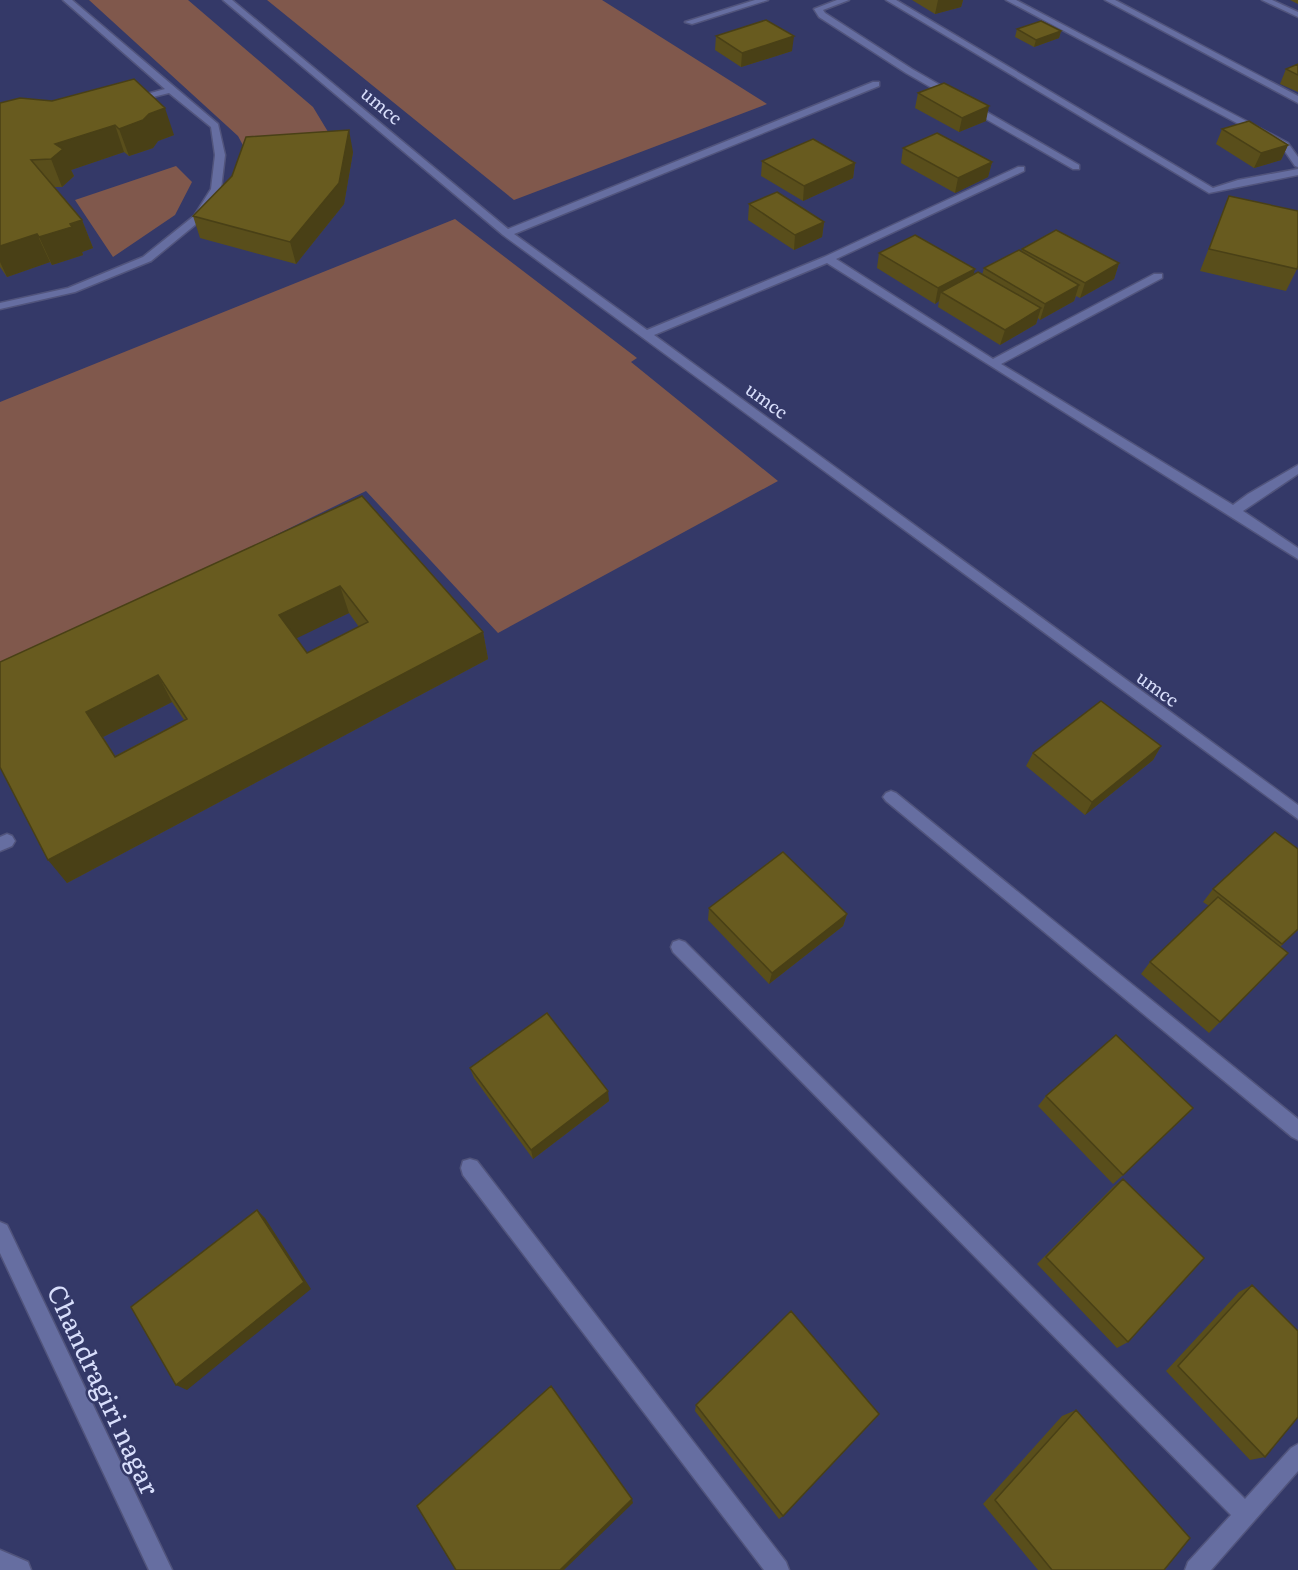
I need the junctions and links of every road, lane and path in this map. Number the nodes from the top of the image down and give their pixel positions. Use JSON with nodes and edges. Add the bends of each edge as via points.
{"nodes":[{"id":1,"x":66,"y":0,"type":"edge"},
{"id":2,"x":227,"y":0,"type":"edge"},
{"id":3,"x":764,"y":0,"type":"edge"},
{"id":4,"x":845,"y":0,"type":"edge"},
{"id":5,"x":890,"y":0,"type":"edge"},
{"id":6,"x":1011,"y":0,"type":"edge"},
{"id":7,"x":1109,"y":0,"type":"edge"},
{"id":8,"x":1266,"y":0,"type":"edge"},
{"id":9,"x":1298,"y":15,"type":"edge"},
{"id":10,"x":689,"y":22,"type":"dead end"},
{"id":11,"x":876,"y":84,"type":"dead end"},
{"id":12,"x":171,"y":90,"type":"junction"},
{"id":13,"x":1298,"y":100,"type":"edge"},
{"id":14,"x":127,"y":102,"type":"edge"},
{"id":15,"x":1298,"y":164,"type":"edge"},
{"id":16,"x":1076,"y":167,"type":"dead end"},
{"id":17,"x":1021,"y":169,"type":"dead end"},
{"id":18,"x":1298,"y":172,"type":"edge"},
{"id":19,"x":507,"y":233,"type":"junction"},
{"id":20,"x":828,"y":259,"type":"junction"},
{"id":21,"x":1158,"y":276,"type":"dead end"},
{"id":22,"x":0,"y":306,"type":"edge"},
{"id":23,"x":648,"y":334,"type":"junction"},
{"id":24,"x":993,"y":364,"type":"junction"},
{"id":25,"x":1298,"y":469,"type":"edge"},
{"id":26,"x":1234,"y":511,"type":"junction"},
{"id":27,"x":1298,"y":554,"type":"edge"},
{"id":28,"x":891,"y":797,"type":"dead end"},
{"id":29,"x":1298,"y":813,"type":"edge"},
{"id":30,"x":679,"y":947,"type":"dead end"},
{"id":31,"x":1298,"y":1131,"type":"edge"},
{"id":32,"x":470,"y":1168,"type":"dead end"},
{"id":33,"x":0,"y":1232,"type":"edge"},
{"id":34,"x":1298,"y":1455,"type":"edge"},
{"id":35,"x":1245,"y":1514,"type":"junction"},
{"id":36,"x":0,"y":1561,"type":"edge"},
{"id":37,"x":20,"y":1570,"type":"edge"},
{"id":38,"x":161,"y":1570,"type":"edge"},
{"id":39,"x":778,"y":1570,"type":"edge"},
{"id":40,"x":1196,"y":1570,"type":"edge"}],
"edges":[{"from":1,"to":12,"type":"street"},
{"from":2,"to":19,"type":"street","name":"umcc"},
{"from":3,"to":10,"type":"street"},
{"from":4,"to":16,"type":"street","via":[[818,9],[909,71]]},
{"from":5,"to":18,"type":"street","via":[[1212,191]]},
{"from":6,"to":15,"type":"street","via":[[1285,145]]},
{"from":7,"to":13,"type":"street"},
{"from":8,"to":9,"type":"street"},
{"from":11,"to":19,"type":"street"},
{"from":12,"to":14,"type":"street"},
{"from":12,"to":22,"type":"street","via":[[215,126],[220,155],[216,189],[198,218],[147,259],[71,290]]},
{"from":17,"to":20,"type":"street"},
{"from":19,"to":23,"type":"street","name":"umcc"},
{"from":20,"to":23,"type":"street"},
{"from":20,"to":24,"type":"street"},
{"from":21,"to":24,"type":"street"},
{"from":23,"to":29,"type":"street","name":"umcc"},
{"from":24,"to":26,"type":"street"},
{"from":25,"to":26,"type":"street"},
{"from":26,"to":27,"type":"street"},
{"from":28,"to":31,"type":"street"},
{"from":30,"to":35,"type":"street"},
{"from":32,"to":39,"type":"street"},
{"from":33,"to":38,"type":"street","name":"Chandragiri nagar"},
{"from":34,"to":35,"type":"street"},
{"from":35,"to":40,"type":"street"},
{"from":36,"to":37,"type":"street"}]}
